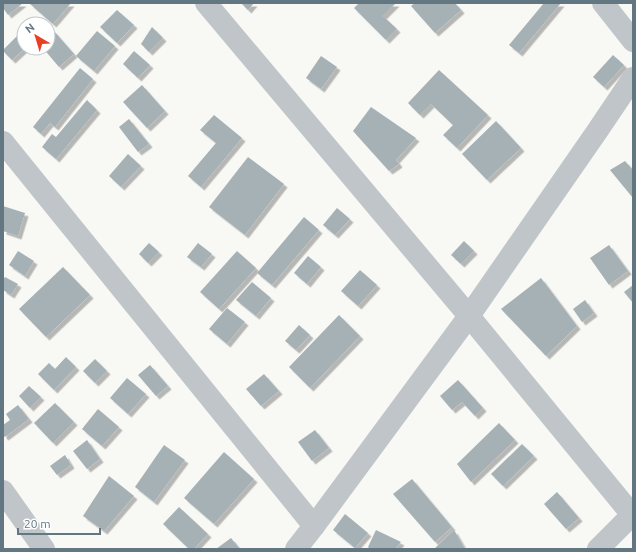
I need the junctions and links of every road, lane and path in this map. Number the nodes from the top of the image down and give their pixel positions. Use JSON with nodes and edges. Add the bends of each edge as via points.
{"nodes":[{"id":1,"x":206,"y":3,"type":"edge"},
{"id":2,"x":603,"y":3,"type":"edge"},
{"id":3,"x":633,"y":41,"type":"edge"},
{"id":4,"x":633,"y":78,"type":"edge"},
{"id":5,"x":3,"y":142,"type":"edge"},
{"id":6,"x":469,"y":316,"type":"junction"},
{"id":7,"x":3,"y":491,"type":"edge"},
{"id":8,"x":633,"y":515,"type":"edge"},
{"id":9,"x":314,"y":526,"type":"junction"},
{"id":10,"x":44,"y":549,"type":"edge"},
{"id":11,"x":296,"y":549,"type":"edge"},
{"id":12,"x":598,"y":549,"type":"edge"}],
"edges":[{"from":1,"to":6,"type":"street"},
{"from":2,"to":3,"type":"street"},
{"from":4,"to":6,"type":"street"},
{"from":5,"to":9,"type":"street"},
{"from":6,"to":8,"type":"street"},
{"from":6,"to":9,"type":"street"},
{"from":7,"to":10,"type":"street"},
{"from":8,"to":12,"type":"street"},
{"from":9,"to":11,"type":"street"}]}
